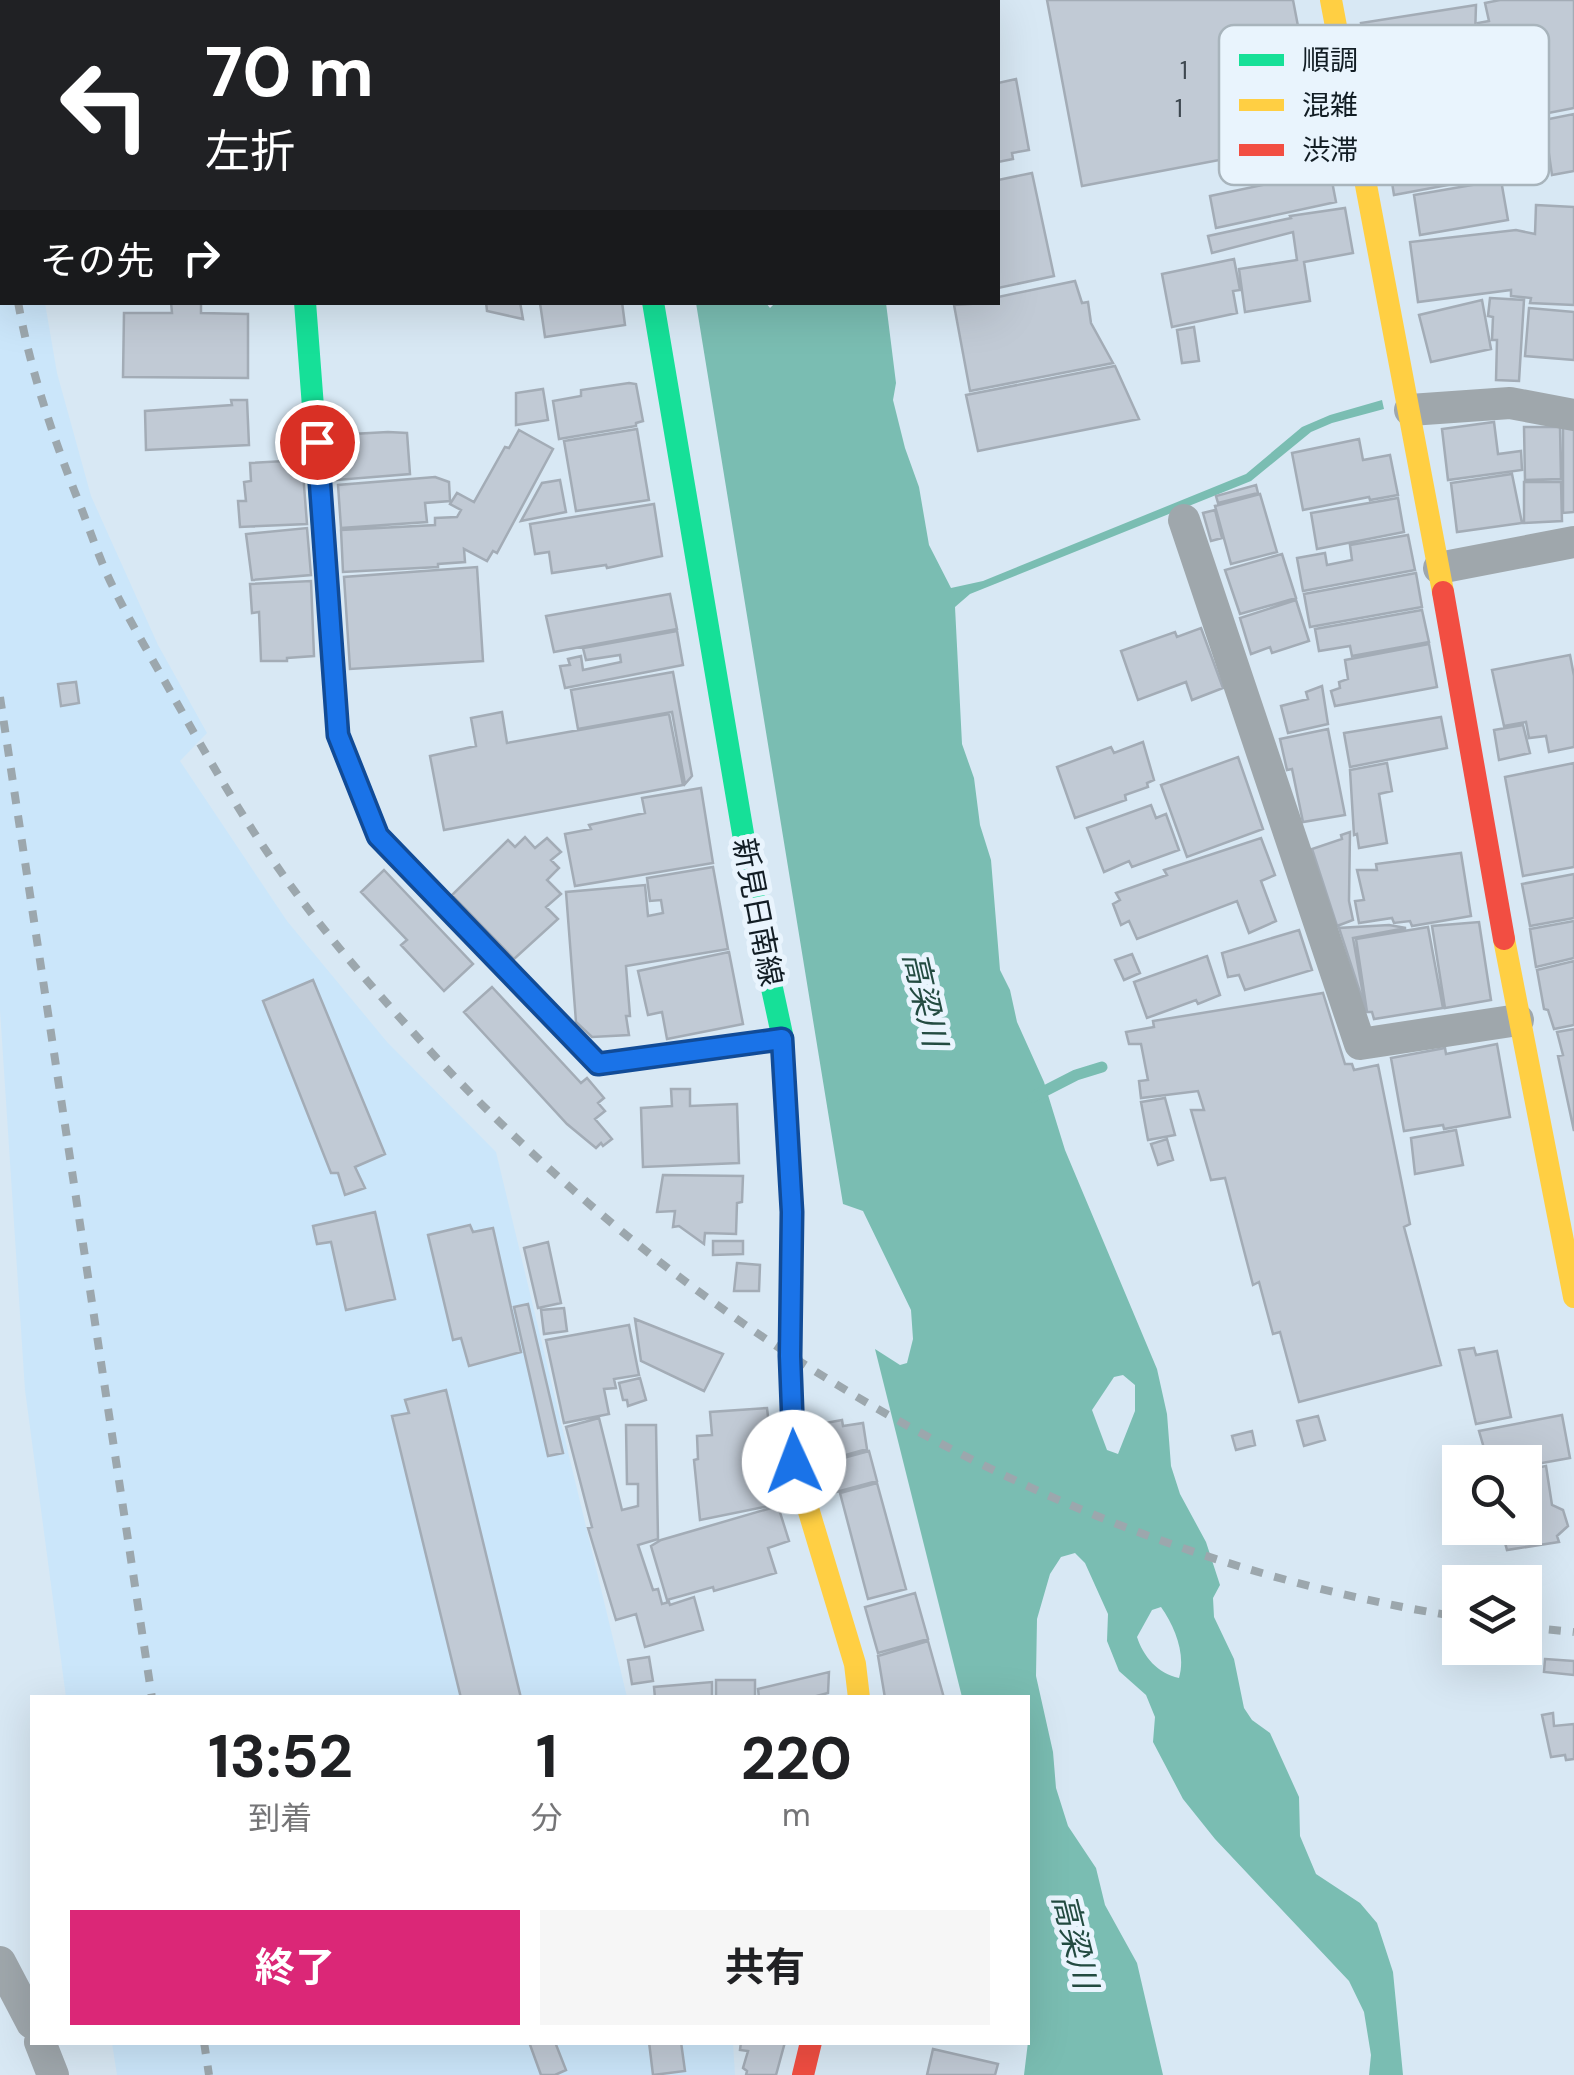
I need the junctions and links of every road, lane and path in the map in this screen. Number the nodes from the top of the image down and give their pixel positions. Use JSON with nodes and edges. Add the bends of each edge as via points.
{"nodes":[{"id":1,"x":1331,"y":0,"type":"edge"},
{"id":2,"x":1336,"y":25,"type":"edge"},
{"id":3,"x":1367,"y":185,"type":"edge"},
{"id":4,"x":306,"y":305,"type":"edge"},
{"id":5,"x":654,"y":305,"type":"edge"},
{"id":6,"x":1410,"y":410,"type":"junction"},
{"id":7,"x":1574,"y":414,"type":"edge"},
{"id":8,"x":1184,"y":520,"type":"dead end"},
{"id":9,"x":1574,"y":542,"type":"edge"},
{"id":10,"x":1439,"y":568,"type":"junction"},
{"id":11,"x":1518,"y":1020,"type":"junction"},
{"id":12,"x":782,"y":1039,"type":"junction"},
{"id":13,"x":1572,"y":1278,"type":"edge"},
{"id":14,"x":858,"y":1695,"type":"edge"},
{"id":15,"x":0,"y":1962,"type":"edge"},
{"id":16,"x":30,"y":2019,"type":"edge"},
{"id":17,"x":41,"y":2045,"type":"edge"},
{"id":18,"x":810,"y":2045,"type":"edge"},
{"id":19,"x":53,"y":2075,"type":"edge"},
{"id":20,"x":803,"y":2075,"type":"edge"}],
"edges":[{"from":1,"to":2,"type":"street"},
{"from":3,"to":6,"type":"street"},
{"from":4,"to":12,"type":"street","via":[[338,735],[378,836],[598,1064]]},
{"from":5,"to":12,"type":"street","name":"新見日南線"},
{"from":6,"to":7,"type":"street","via":[[1510,404]]},
{"from":6,"to":10,"type":"street"},
{"from":8,"to":11,"type":"street","via":[[1360,1044]]},
{"from":9,"to":10,"type":"street"},
{"from":10,"to":11,"type":"street"},
{"from":11,"to":13,"type":"street"},
{"from":12,"to":14,"type":"street","name":"新見日南線","via":[[792,1212],[794,1462],[855,1664]]},
{"from":15,"to":16,"type":"street"},
{"from":17,"to":19,"type":"street"},
{"from":18,"to":20,"type":"street"}]}
